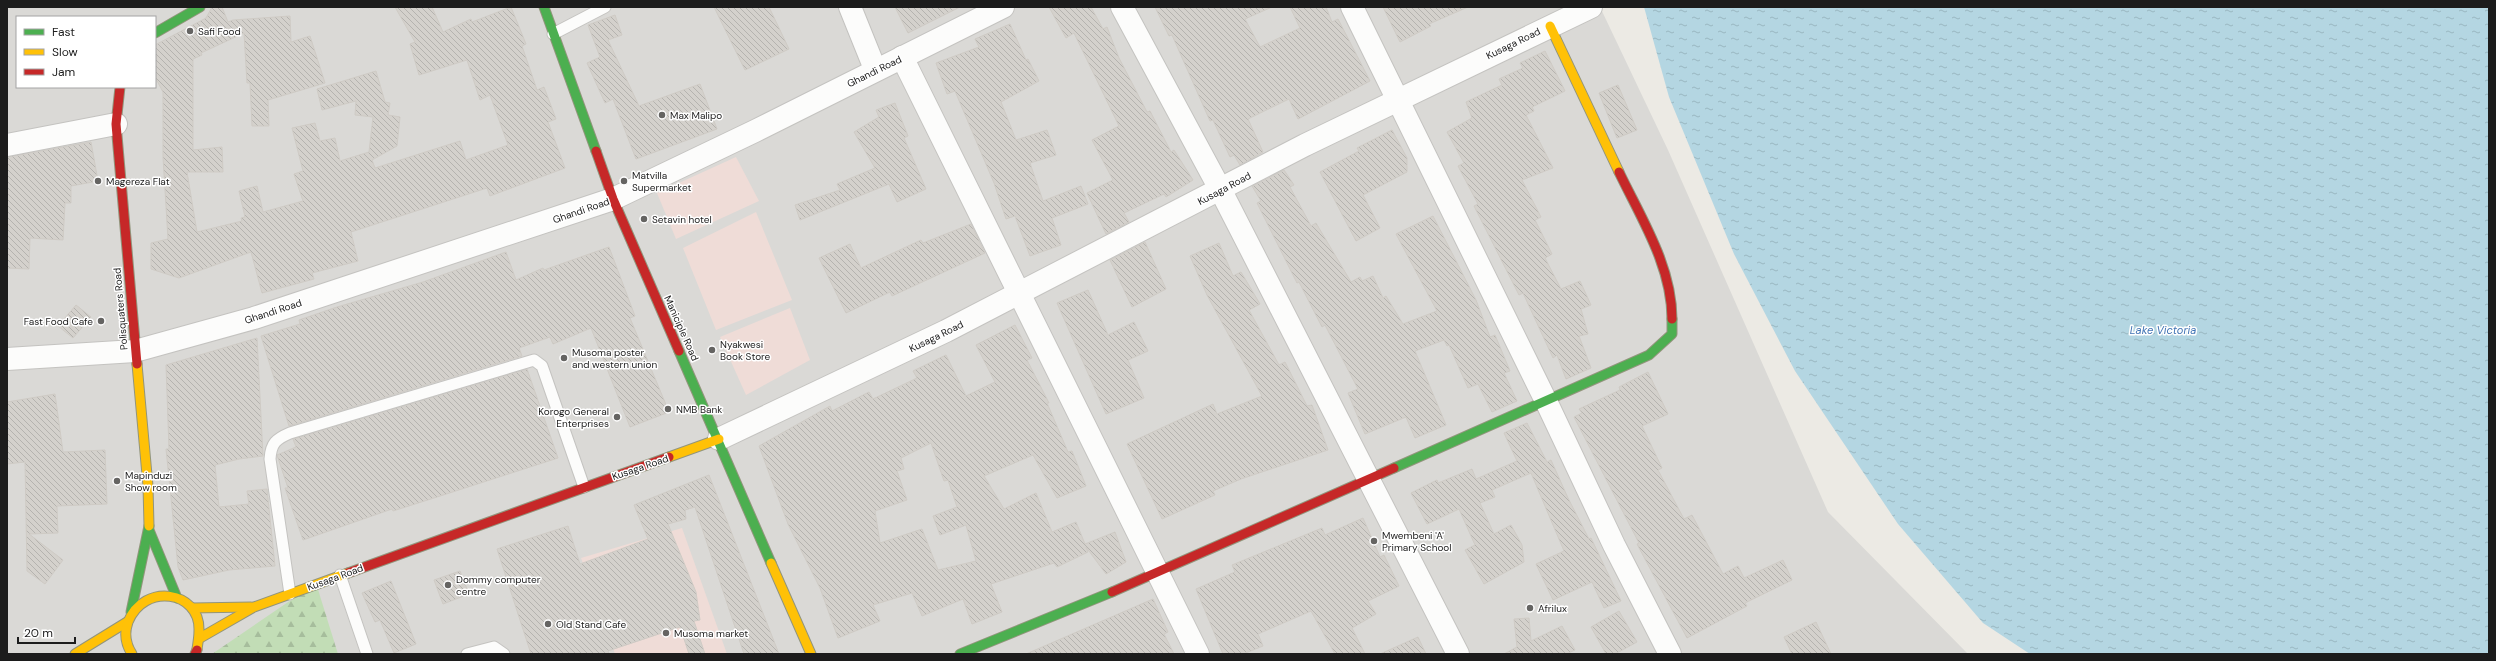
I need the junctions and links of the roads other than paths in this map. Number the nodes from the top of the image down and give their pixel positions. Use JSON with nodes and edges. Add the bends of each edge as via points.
{"nodes":[{"id":1,"x":200,"y":7,"type":"edge"},
{"id":2,"x":544,"y":7,"type":"edge"},
{"id":3,"x":605,"y":7,"type":"edge"},
{"id":4,"x":850,"y":7,"type":"edge"},
{"id":5,"x":1003,"y":7,"type":"edge"},
{"id":6,"x":1122,"y":7,"type":"edge"},
{"id":7,"x":1352,"y":7,"type":"edge"},
{"id":8,"x":1591,"y":7,"type":"edge"},
{"id":9,"x":1550,"y":26,"type":"junction"},
{"id":10,"x":156,"y":33,"type":"edge"},
{"id":11,"x":553,"y":34,"type":"junction"},
{"id":12,"x":902,"y":57,"type":"junction"},
{"id":13,"x":876,"y":69,"type":"junction"},
{"id":14,"x":120,"y":88,"type":"edge"},
{"id":15,"x":1399,"y":99,"type":"junction"},
{"id":16,"x":116,"y":124,"type":"junction"},
{"id":17,"x":7,"y":145,"type":"edge"},
{"id":18,"x":1220,"y":189,"type":"junction"},
{"id":19,"x":613,"y":199,"type":"junction"},
{"id":20,"x":1020,"y":293,"type":"junction"},
{"id":21,"x":135,"y":351,"type":"junction"},
{"id":22,"x":7,"y":359,"type":"edge"},
{"id":23,"x":1546,"y":401,"type":"junction"},
{"id":24,"x":719,"y":439,"type":"junction"},
{"id":25,"x":1367,"y":480,"type":"junction"},
{"id":26,"x":584,"y":487,"type":"junction"},
{"id":27,"x":149,"y":530,"type":"junction"},
{"id":28,"x":1157,"y":573,"type":"junction"},
{"id":29,"x":340,"y":575,"type":"junction"},
{"id":30,"x":290,"y":594,"type":"junction"},
{"id":31,"x":177,"y":598,"type":"junction"},
{"id":32,"x":254,"y":607,"type":"junction"},
{"id":33,"x":192,"y":608,"type":"junction"},
{"id":34,"x":131,"y":612,"type":"junction"},
{"id":35,"x":127,"y":622,"type":"junction"},
{"id":36,"x":200,"y":638,"type":"junction"},
{"id":37,"x":131,"y":653,"type":"edge"},
{"id":38,"x":195,"y":653,"type":"edge"},
{"id":39,"x":76,"y":654,"type":"edge"},
{"id":40,"x":120,"y":654,"type":"edge"},
{"id":41,"x":367,"y":654,"type":"edge"},
{"id":42,"x":467,"y":654,"type":"edge"},
{"id":43,"x":504,"y":654,"type":"edge"},
{"id":44,"x":811,"y":654,"type":"edge"},
{"id":45,"x":960,"y":654,"type":"edge"},
{"id":46,"x":1198,"y":654,"type":"edge"},
{"id":47,"x":1458,"y":654,"type":"edge"},
{"id":48,"x":1670,"y":654,"type":"edge"}],
"edges":[{"from":1,"to":10,"type":"street"},
{"from":2,"to":11,"type":"street","name":"Maniciple Road"},
{"from":3,"to":11,"type":"lane"},
{"from":4,"to":13,"type":"street"},
{"from":5,"to":12,"type":"street","name":"Ghandi Road"},
{"from":6,"to":18,"type":"street"},
{"from":7,"to":15,"type":"street"},
{"from":8,"to":9,"type":"street","name":"Kusaga Road"},
{"from":9,"to":15,"type":"street","name":"Kusaga Road"},
{"from":9,"to":23,"type":"street","via":[[1662,263],[1672,299],[1672,334],[1649,355]]},
{"from":11,"to":19,"type":"street","name":"Maniciple Road"},
{"from":12,"to":13,"type":"street","name":"Ghandi Road"},
{"from":12,"to":20,"type":"street"},
{"from":13,"to":19,"type":"street","name":"Ghandi Road","via":[[756,132]]},
{"from":14,"to":16,"type":"street","name":"Polisquaters Road"},
{"from":15,"to":18,"type":"street","name":"Kusaga Road"},
{"from":15,"to":23,"type":"street"},
{"from":16,"to":17,"type":"street"},
{"from":16,"to":21,"type":"street","name":"Polisquaters Road"},
{"from":18,"to":20,"type":"street","name":"Kusaga Road"},
{"from":18,"to":25,"type":"street"},
{"from":19,"to":21,"type":"street","name":"Ghandi Road","via":[[254,318]]},
{"from":19,"to":24,"type":"street","name":"Maniciple Road"},
{"from":20,"to":24,"type":"street","name":"Kusaga Road","via":[[868,370]]},
{"from":20,"to":28,"type":"street"},
{"from":21,"to":22,"type":"street","name":"Ghandi Road"},
{"from":21,"to":27,"type":"street","name":"Polisquaters Road","via":[[148,486]]},
{"from":23,"to":25,"type":"street"},
{"from":23,"to":48,"type":"street","via":[[1614,545]]},
{"from":24,"to":26,"type":"street","name":"Kusaga Road"},
{"from":24,"to":44,"type":"street","name":"Maniciple Road"},
{"from":25,"to":28,"type":"street"},
{"from":25,"to":47,"type":"street"},
{"from":26,"to":29,"type":"street","name":"Kusaga Road"},
{"from":26,"to":30,"type":"lane","via":[[542,366],[534,360],[290,433],[278,438],[271,446],[270,459]]},
{"from":27,"to":31,"type":"street"},
{"from":27,"to":34,"type":"street"},
{"from":28,"to":45,"type":"street"},
{"from":28,"to":46,"type":"street"},
{"from":29,"to":30,"type":"street","name":"Kusaga Road"},
{"from":29,"to":41,"type":"lane"},
{"from":30,"to":32,"type":"street","name":"Kusaga Road"},
{"from":31,"to":33,"type":"street"},
{"from":31,"to":34,"type":"street","via":[[157,595],[138,604]]},
{"from":32,"to":33,"type":"street"},
{"from":32,"to":36,"type":"street"},
{"from":33,"to":36,"type":"street","via":[[199,622]]},
{"from":34,"to":35,"type":"street"},
{"from":35,"to":37,"type":"street","via":[[125,632]]},
{"from":35,"to":39,"type":"street"},
{"from":36,"to":38,"type":"street"},
{"from":37,"to":40,"type":"street"},
{"from":42,"to":43,"type":"lane","via":[[494,647]]}]}
